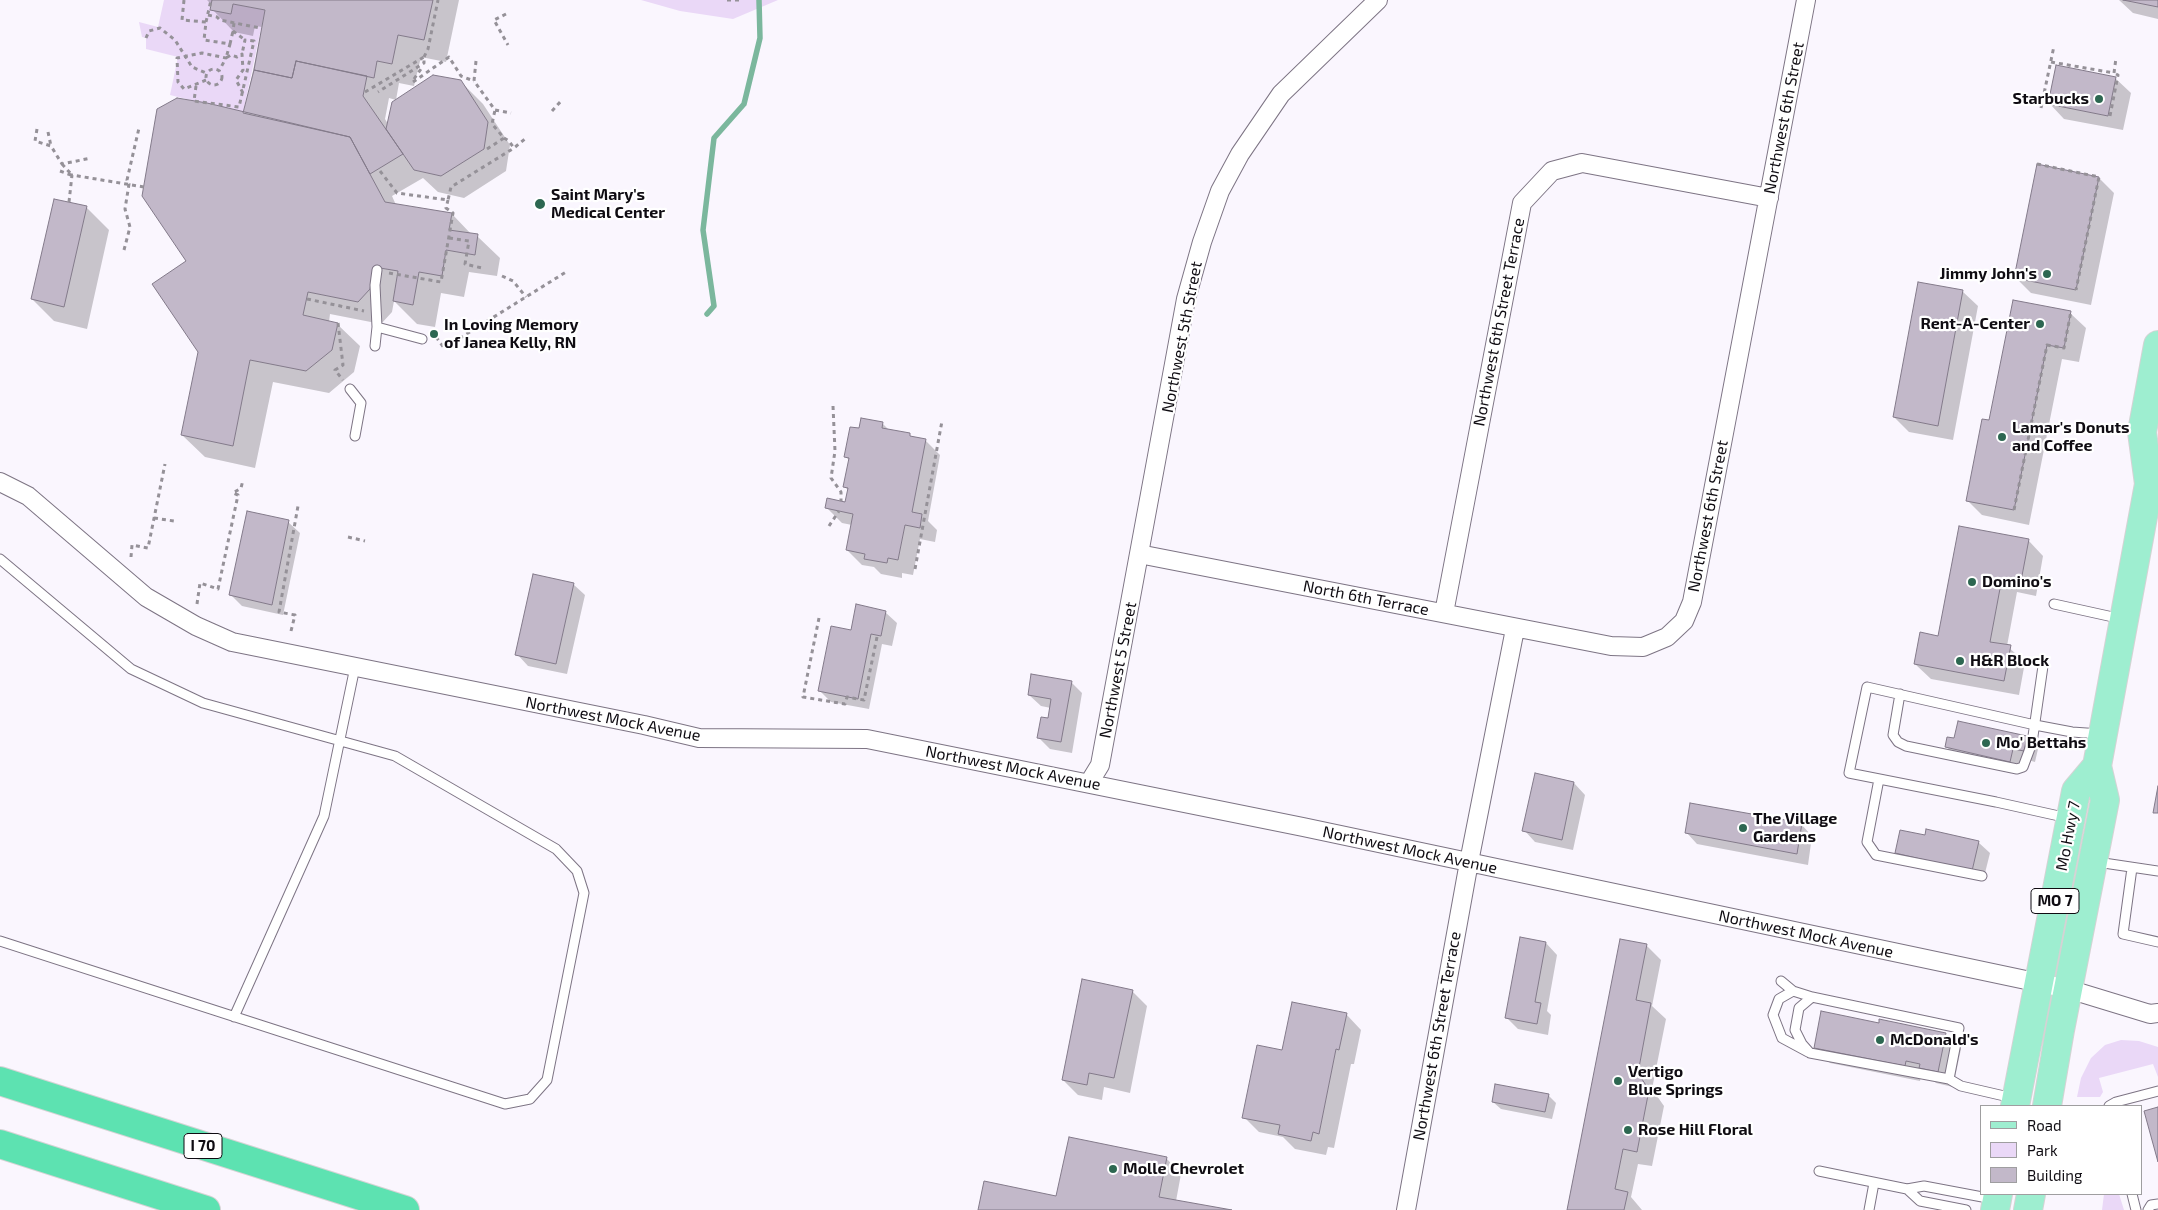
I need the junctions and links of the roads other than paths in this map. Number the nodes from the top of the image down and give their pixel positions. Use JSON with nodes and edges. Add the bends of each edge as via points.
{"nodes":[{"id":1,"x":1378,"y":0,"type":"edge"},
{"id":2,"x":1806,"y":0,"type":"edge"},
{"id":3,"x":1769,"y":198,"type":"junction"},
{"id":4,"x":378,"y":270,"type":"road end"},
{"id":5,"x":377,"y":327,"type":"junction"},
{"id":6,"x":422,"y":339,"type":"dead end"},
{"id":7,"x":2158,"y":345,"type":"edge"},
{"id":8,"x":374,"y":346,"type":"dead end"},
{"id":9,"x":350,"y":389,"type":"road end"},
{"id":10,"x":354,"y":436,"type":"dead end"},
{"id":11,"x":2155,"y":480,"type":"edge"},
{"id":12,"x":0,"y":482,"type":"edge"},
{"id":13,"x":1139,"y":554,"type":"junction"},
{"id":14,"x":0,"y":559,"type":"edge"},
{"id":15,"x":2054,"y":604,"type":"dead end"},
{"id":16,"x":1444,"y":613,"type":"junction"},
{"id":17,"x":2124,"y":620,"type":"junction"},
{"id":18,"x":1515,"y":628,"type":"junction"},
{"id":19,"x":2043,"y":666,"type":"dead end"},
{"id":20,"x":355,"y":667,"type":"junction"},
{"id":21,"x":1900,"y":694,"type":"junction"},
{"id":22,"x":2035,"y":725,"type":"junction"},
{"id":23,"x":2103,"y":734,"type":"junction"},
{"id":24,"x":340,"y":740,"type":"junction"},
{"id":25,"x":2097,"y":766,"type":"junction"},
{"id":26,"x":1879,"y":779,"type":"junction"},
{"id":27,"x":1089,"y":783,"type":"junction"},
{"id":28,"x":2071,"y":819,"type":"junction"},
{"id":29,"x":2094,"y":861,"type":"junction"},
{"id":30,"x":1468,"y":862,"type":"junction"},
{"id":31,"x":2132,"y":868,"type":"junction"},
{"id":32,"x":2158,"y":871,"type":"edge"},
{"id":33,"x":1982,"y":876,"type":"dead end"},
{"id":34,"x":0,"y":941,"type":"edge"},
{"id":35,"x":2158,"y":942,"type":"edge"},
{"id":36,"x":1781,"y":981,"type":"dead end"},
{"id":37,"x":2040,"y":983,"type":"junction"},
{"id":38,"x":2068,"y":989,"type":"junction"},
{"id":39,"x":1792,"y":991,"type":"junction"},
{"id":40,"x":1812,"y":997,"type":"junction"},
{"id":41,"x":234,"y":1017,"type":"junction"},
{"id":42,"x":2155,"y":1018,"type":"edge"},
{"id":43,"x":1810,"y":1053,"type":"junction"},
{"id":44,"x":1948,"y":1079,"type":"junction"},
{"id":45,"x":0,"y":1081,"type":"edge"},
{"id":46,"x":2158,"y":1090,"type":"edge"},
{"id":47,"x":2016,"y":1103,"type":"edge"},
{"id":48,"x":2048,"y":1105,"type":"edge"},
{"id":49,"x":2111,"y":1105,"type":"edge"},
{"id":50,"x":0,"y":1144,"type":"edge"},
{"id":51,"x":1819,"y":1171,"type":"dead end"},
{"id":52,"x":1874,"y":1182,"type":"junction"},
{"id":53,"x":1907,"y":1189,"type":"junction"},
{"id":54,"x":2031,"y":1195,"type":"edge"},
{"id":55,"x":2132,"y":1195,"type":"edge"},
{"id":56,"x":1997,"y":1201,"type":"edge"},
{"id":57,"x":2158,"y":1204,"type":"edge"},
{"id":58,"x":1943,"y":1208,"type":"edge"},
{"id":59,"x":206,"y":1210,"type":"edge"},
{"id":60,"x":405,"y":1210,"type":"edge"},
{"id":61,"x":1406,"y":1210,"type":"edge"},
{"id":62,"x":1869,"y":1210,"type":"edge"},
{"id":63,"x":1966,"y":1210,"type":"edge"},
{"id":64,"x":2028,"y":1210,"type":"edge"},
{"id":65,"x":2136,"y":1210,"type":"edge"},
{"id":66,"x":2148,"y":1210,"type":"edge"}],
"edges":[{"from":1,"to":13,"type":"street","name":"Northwest 5th Street","via":[[1281,94],[1240,154],[1220,192],[1186,299]]},
{"from":2,"to":3,"type":"street","name":"Northwest 6th Street"},
{"from":3,"to":16,"type":"street","name":"Northwest 6th Street Terrace","via":[[1582,163],[1552,171],[1522,203]]},
{"from":3,"to":18,"type":"street","name":"Northwest 6th Street","via":[[1692,602],[1684,621],[1668,637],[1643,647],[1611,646]]},
{"from":4,"to":5,"type":"lane","via":[[375,285]]},
{"from":5,"to":6,"type":"lane"},
{"from":5,"to":8,"type":"lane"},
{"from":7,"to":11,"type":"main road","number":"MO 7","via":[[2142,432]]},
{"from":9,"to":10,"type":"lane","via":[[361,403]]},
{"from":11,"to":17,"type":"main road","number":"MO 7"},
{"from":12,"to":20,"type":"street","name":"Northwest Mock Avenue","via":[[28,496],[146,597],[196,626],[232,642]]},
{"from":13,"to":16,"type":"street","name":"North 6th Terrace"},
{"from":13,"to":27,"type":"street","name":"Northwest 5 Street","via":[[1100,766]]},
{"from":14,"to":24,"type":"lane","via":[[131,669],[202,703]]},
{"from":15,"to":17,"type":"lane"},
{"from":16,"to":18,"type":"street","name":"North 6th Terrace"},
{"from":17,"to":23,"type":"main road","number":"MO 7"},
{"from":18,"to":30,"type":"street"},
{"from":19,"to":22,"type":"lane"},
{"from":20,"to":24,"type":"lane"},
{"from":20,"to":27,"type":"street","name":"Northwest Mock Avenue","via":[[700,738],[867,739]]},
{"from":21,"to":22,"type":"lane"},
{"from":21,"to":22,"type":"lane","via":[[1893,735],[1906,746],[2017,769],[2023,767],[2027,758]]},
{"from":21,"to":26,"type":"lane","via":[[1867,687],[1849,773]]},
{"from":22,"to":23,"type":"lane"},
{"from":23,"to":25,"type":"main road","number":"MO 7"},
{"from":24,"to":41,"type":"lane","via":[[324,816]]},
{"from":24,"to":41,"type":"lane","via":[[395,756],[556,849],[577,871],[584,893],[547,1080],[530,1099],[505,1104]]},
{"from":25,"to":28,"type":"main road","name":"Mo Hwy 7","number":"MO 7","via":[[2076,792]]},
{"from":25,"to":29,"type":"main road","name":"Mo Hwy 7","number":"MO 7","via":[[2105,800]]},
{"from":26,"to":28,"type":"lane"},
{"from":26,"to":33,"type":"lane","via":[[1866,842],[1876,855]]},
{"from":27,"to":30,"type":"street","name":"Northwest Mock Avenue"},
{"from":28,"to":37,"type":"main road","name":"Mo Hwy 7","number":"MO 7"},
{"from":29,"to":31,"type":"lane"},
{"from":29,"to":38,"type":"main road","name":"Mo Hwy 7","number":"MO 7"},
{"from":30,"to":37,"type":"street","name":"Northwest Mock Avenue"},
{"from":30,"to":61,"type":"street","name":"Northwest 6th Street Terrace"},
{"from":31,"to":32,"type":"lane"},
{"from":31,"to":35,"type":"lane","via":[[2123,934]]},
{"from":34,"to":41,"type":"lane"},
{"from":36,"to":39,"type":"lane"},
{"from":37,"to":38,"type":"street","name":"Northwest Mock Avenue"},
{"from":37,"to":47,"type":"main road","name":"Mo Hwy 7","number":"MO 7"},
{"from":38,"to":42,"type":"street","name":"Northwest Mock Avenue"},
{"from":38,"to":48,"type":"main road","name":"Mo Hwy 7","number":"MO 7"},
{"from":39,"to":40,"type":"lane"},
{"from":39,"to":43,"type":"lane","via":[[1779,999],[1773,1015],[1782,1038]]},
{"from":40,"to":43,"type":"lane","via":[[1798,1008],[1795,1030]]},
{"from":40,"to":44,"type":"lane","via":[[1959,1028]]},
{"from":43,"to":44,"type":"lane"},
{"from":44,"to":47,"type":"lane"},
{"from":45,"to":60,"type":"highway","number":"I 70"},
{"from":46,"to":49,"type":"lane"},
{"from":50,"to":59,"type":"highway"},
{"from":51,"to":52,"type":"lane"},
{"from":52,"to":53,"type":"lane"},
{"from":52,"to":62,"type":"lane"},
{"from":53,"to":56,"type":"lane","via":[[1924,1186]]},
{"from":53,"to":58,"type":"lane","via":[[1920,1201]]},
{"from":54,"to":64,"type":"main road"},
{"from":55,"to":65,"type":"lane"},
{"from":57,"to":66,"type":"lane","via":[[2151,1205]]},
{"from":58,"to":63,"type":"lane"}]}
